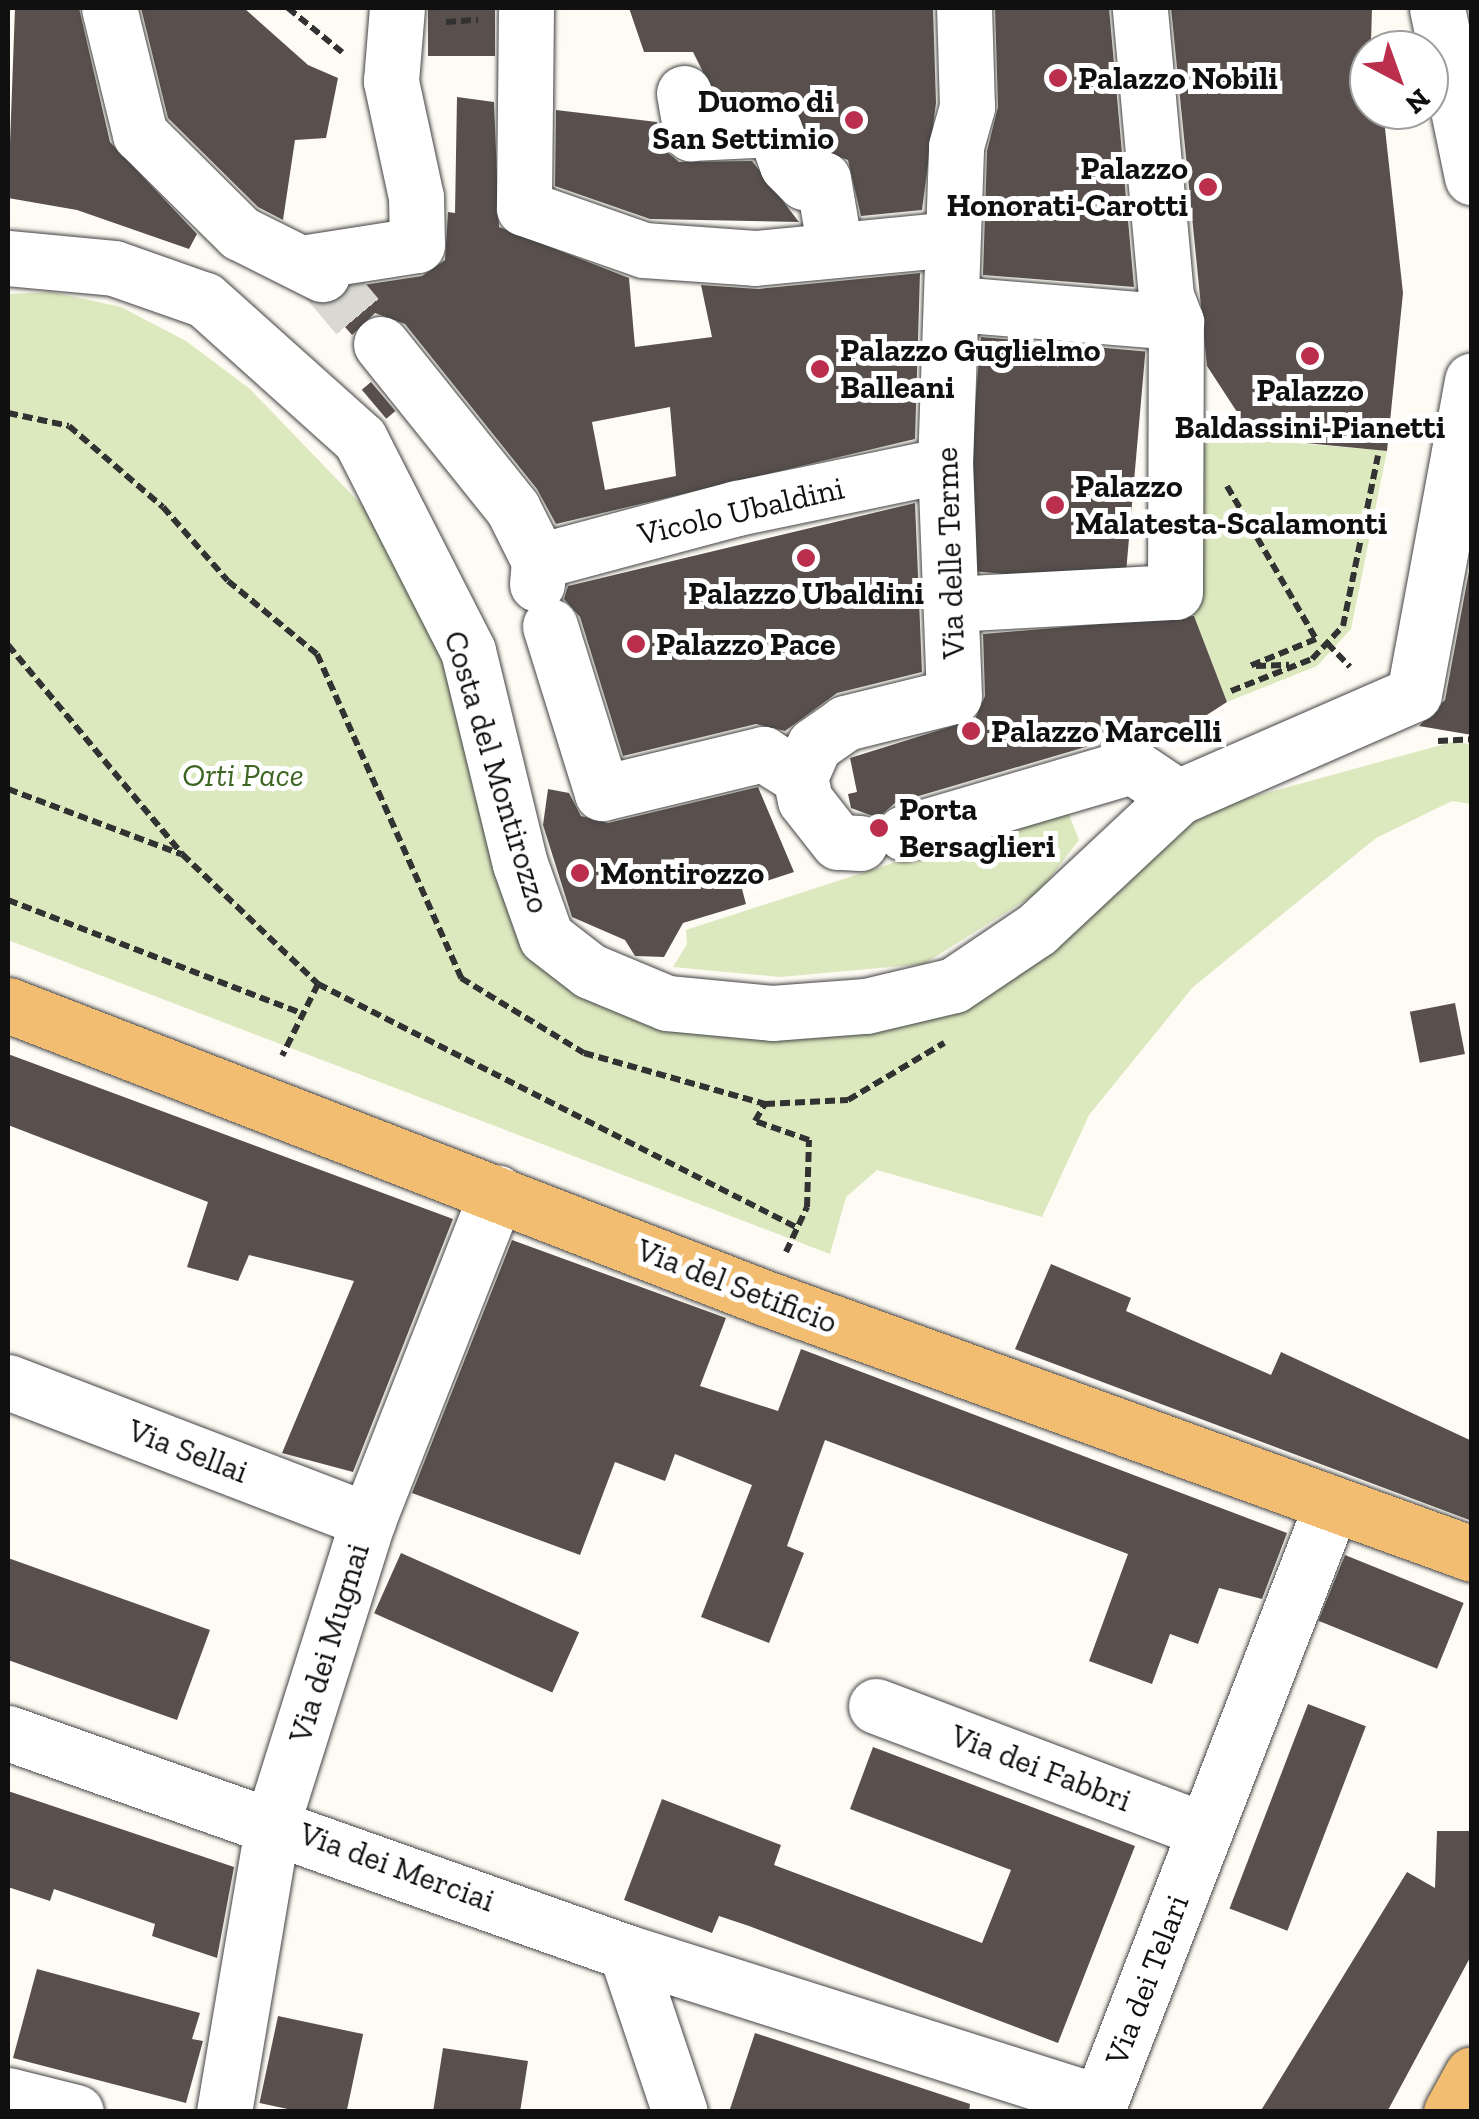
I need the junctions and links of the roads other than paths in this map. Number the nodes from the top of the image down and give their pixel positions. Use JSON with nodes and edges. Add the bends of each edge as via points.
{"nodes":[{"id":1,"x":109,"y":8,"type":"edge"},
{"id":2,"x":964,"y":8,"type":"edge"},
{"id":3,"x":1140,"y":8,"type":"edge"},
{"id":4,"x":1437,"y":8,"type":"edge"},
{"id":5,"x":525,"y":12,"type":"edge"},
{"id":6,"x":396,"y":16,"type":"edge"},
{"id":7,"x":684,"y":93,"type":"dead end"},
{"id":8,"x":1470,"y":149,"type":"edge"},
{"id":9,"x":951,"y":239,"type":"junction"},
{"id":10,"x":835,"y":249,"type":"junction"},
{"id":11,"x":8,"y":258,"type":"edge"},
{"id":12,"x":955,"y":304,"type":"junction"},
{"id":13,"x":1176,"y":322,"type":"junction"},
{"id":14,"x":381,"y":344,"type":"tunnel mouth"},
{"id":15,"x":1472,"y":380,"type":"edge"},
{"id":16,"x":945,"y":465,"type":"junction"},
{"id":17,"x":542,"y":590,"type":"junction"},
{"id":18,"x":951,"y":604,"type":"junction"},
{"id":19,"x":800,"y":777,"type":"junction"},
{"id":20,"x":1178,"y":797,"type":"junction"},
{"id":21,"x":8,"y":1005,"type":"edge"},
{"id":22,"x":497,"y":1192,"type":"junction"},
{"id":23,"x":8,"y":1382,"type":"edge"},
{"id":24,"x":1332,"y":1506,"type":"junction"},
{"id":25,"x":368,"y":1520,"type":"junction"},
{"id":26,"x":1472,"y":1554,"type":"edge"},
{"id":27,"x":876,"y":1706,"type":"dead end"},
{"id":28,"x":8,"y":1733,"type":"edge"},
{"id":29,"x":273,"y":1821,"type":"junction"},
{"id":30,"x":1205,"y":1830,"type":"junction"},
{"id":31,"x":626,"y":1952,"type":"junction"},
{"id":32,"x":1472,"y":2074,"type":"edge"},
{"id":33,"x":8,"y":2095,"type":"edge"},
{"id":34,"x":76,"y":2112,"type":"edge"},
{"id":35,"x":224,"y":2112,"type":"edge"},
{"id":36,"x":680,"y":2112,"type":"edge"},
{"id":37,"x":1452,"y":2112,"type":"edge"}],
"edges":[{"from":1,"to":6,"type":"street","via":[[140,134],[240,233],[315,268],[417,245],[416,197],[390,81]]},
{"from":2,"to":9,"type":"street","name":"Via delle Terme","via":[[966,107]]},
{"from":3,"to":13,"type":"street","via":[[1166,296]]},
{"from":4,"to":8,"type":"street"},
{"from":5,"to":10,"type":"street","via":[[524,208],[644,250],[754,258]]},
{"from":7,"to":10,"type":"street","via":[[692,133],[774,128],[787,166],[804,182],[823,180]]},
{"from":9,"to":10,"type":"street"},
{"from":9,"to":12,"type":"street","name":"Via delle Terme"},
{"from":11,"to":20,"type":"street","name":"Costa del Montirozzo","via":[[114,268],[205,300],[360,439],[468,651],[520,864],[546,937],[590,971],[667,1003],[772,1013],[866,1006],[954,984],[1038,929]]},
{"from":12,"to":13,"type":"street"},
{"from":12,"to":16,"type":"street","name":"Via delle Terme"},
{"from":13,"to":18,"type":"street","via":[[1175,592]]},
{"from":14,"to":17,"type":"street","via":[[514,509]]},
{"from":15,"to":20,"type":"street","name":"Costa del Montirozzo","via":[[1414,694]]},
{"from":16,"to":17,"type":"street","name":"Vicolo Ubaldini","via":[[738,508]]},
{"from":16,"to":18,"type":"street","name":"Via delle Terme"},
{"from":17,"to":19,"type":"street","via":[[602,794],[763,754]]},
{"from":18,"to":19,"type":"street","name":"Via delle Terme","via":[[954,696],[844,723],[814,745]]},
{"from":19,"to":20,"type":"street","via":[[817,824],[838,842],[882,838],[1132,766]]},
{"from":21,"to":22,"type":"main road","name":"Via del Setificio"},
{"from":22,"to":24,"type":"main road","name":"Via del Setificio"},
{"from":22,"to":25,"type":"street","name":"Via dei Mugnai"},
{"from":23,"to":25,"type":"street","name":"Via Sellai"},
{"from":24,"to":26,"type":"main road","name":"Via del Setificio"},
{"from":24,"to":30,"type":"street","name":"Via dei Telari"},
{"from":25,"to":29,"type":"street","name":"Via dei Mugnai"},
{"from":27,"to":30,"type":"street","name":"Via dei Fabbri"},
{"from":28,"to":29,"type":"street","name":"Via dei Merciai"},
{"from":29,"to":31,"type":"street","name":"Via dei Merciai"},
{"from":29,"to":35,"type":"street","name":"Via dei Mugnai"},
{"from":30,"to":31,"type":"street","name":"Via dei Telari","via":[[1100,2102]]},
{"from":31,"to":36,"type":"street"},
{"from":32,"to":37,"type":"main road"},
{"from":33,"to":34,"type":"street"}]}
